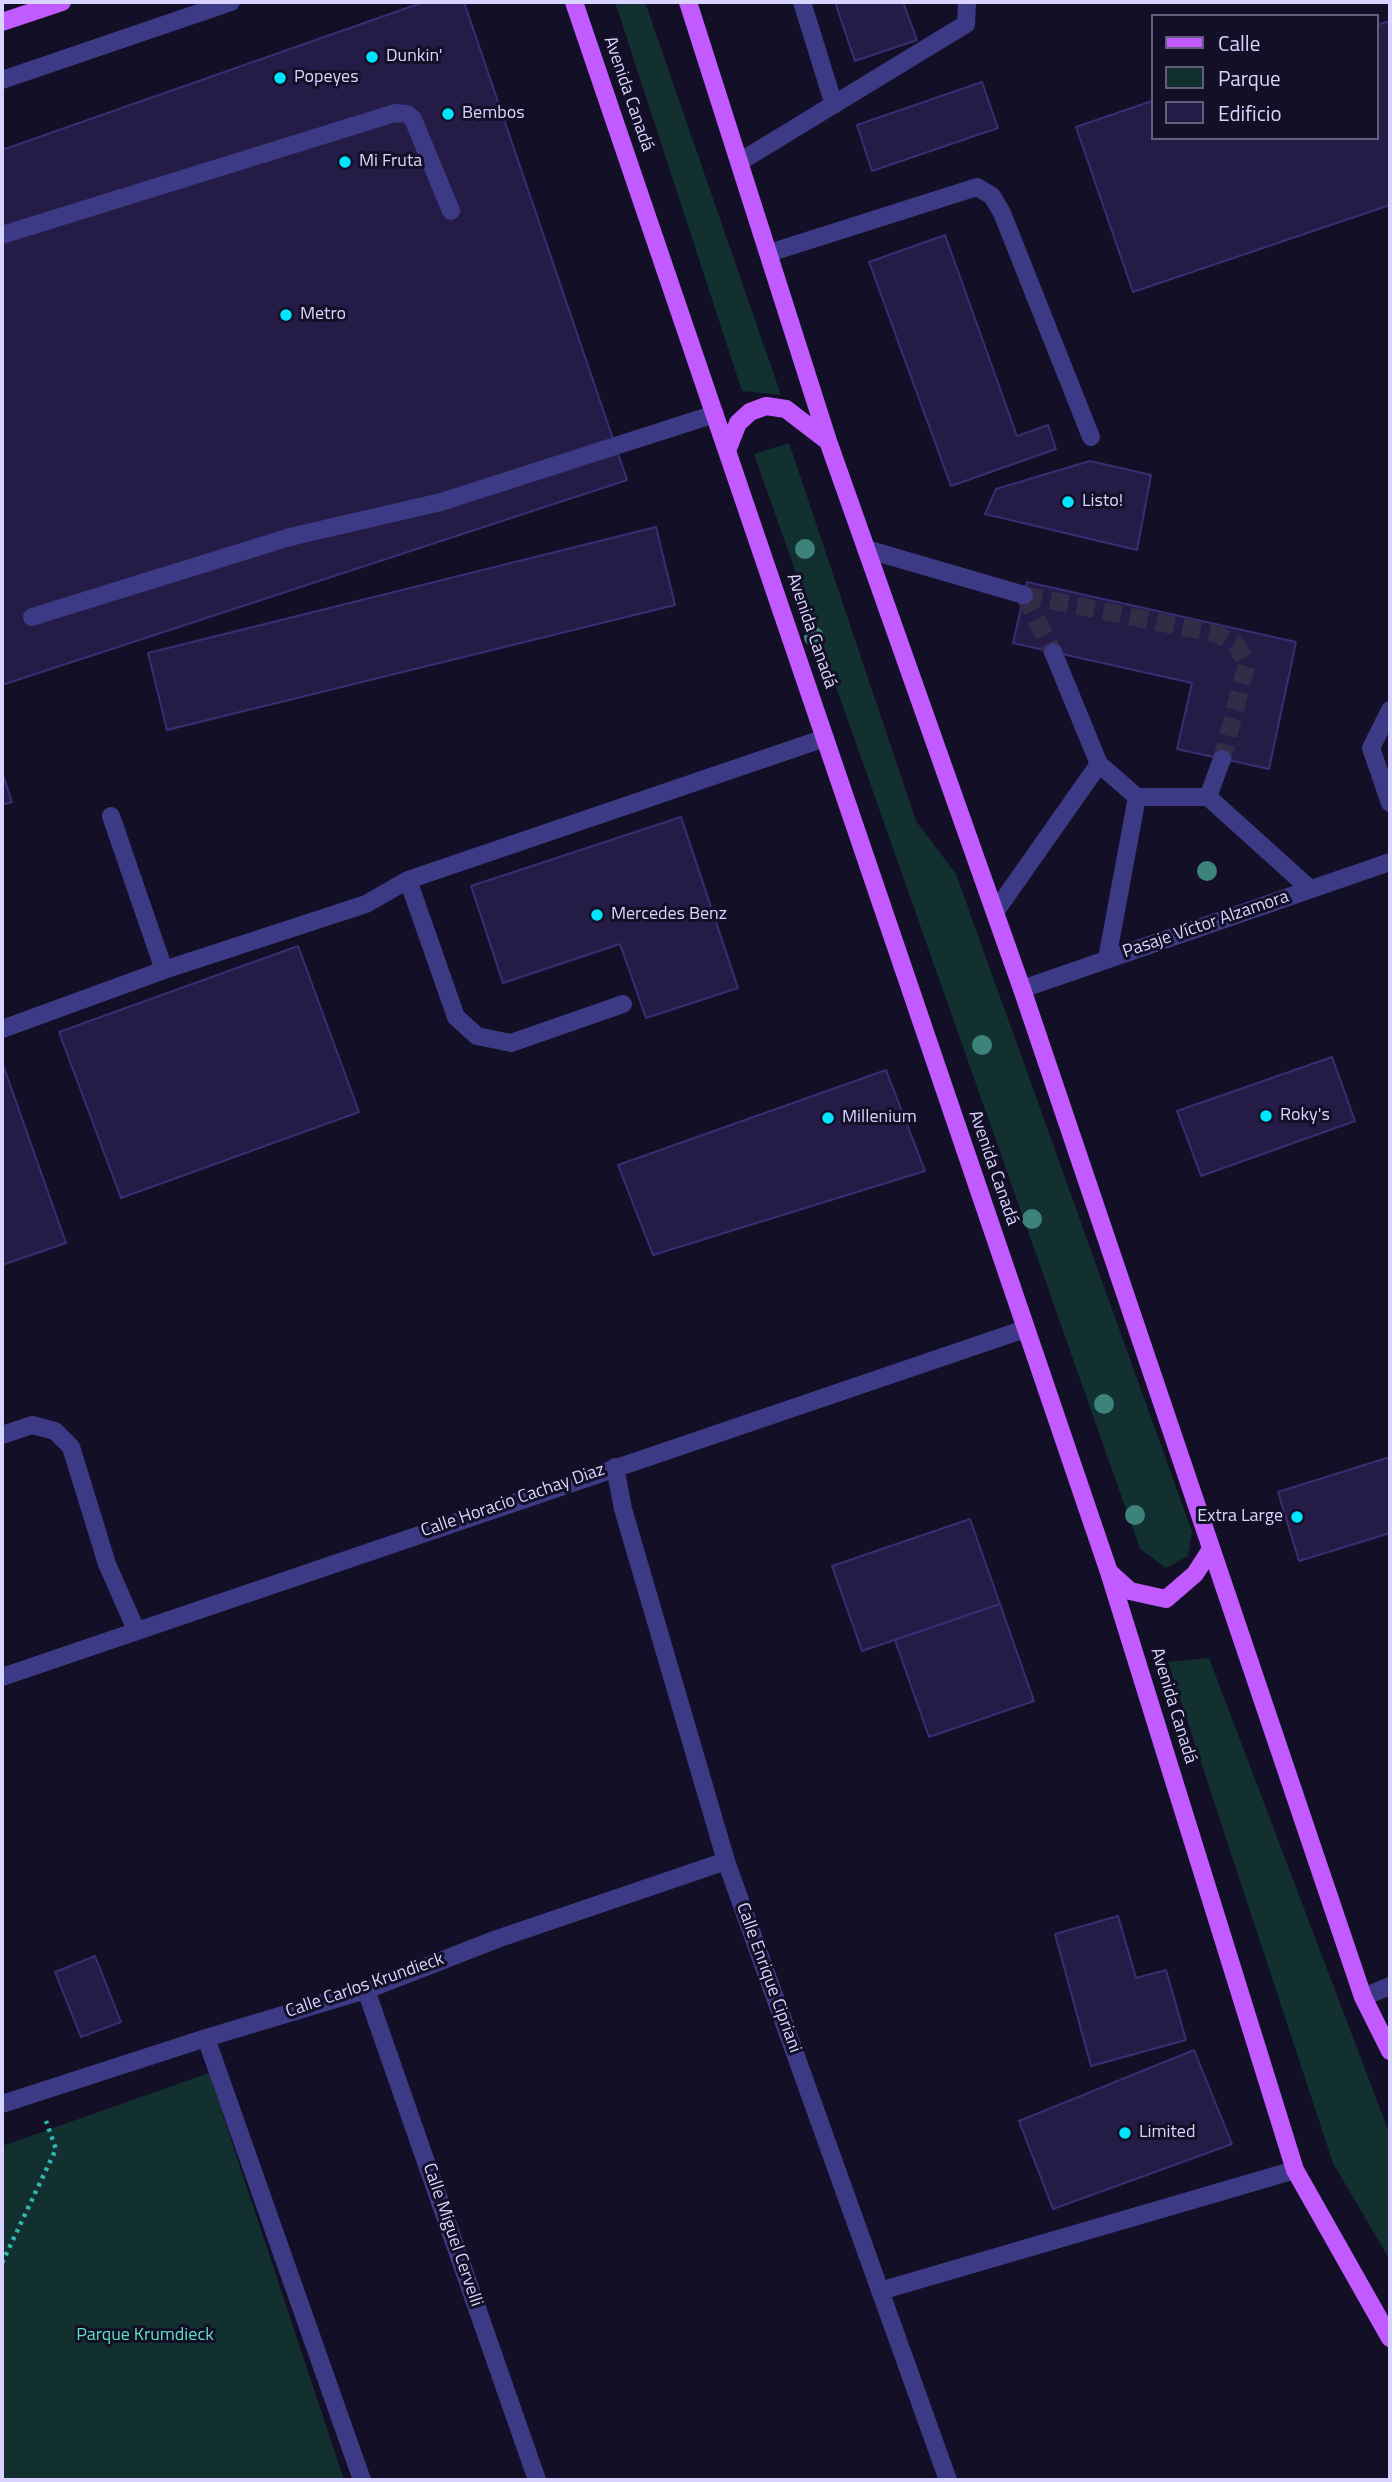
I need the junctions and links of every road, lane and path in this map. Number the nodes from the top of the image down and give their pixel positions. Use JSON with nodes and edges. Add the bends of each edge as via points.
{"nodes":[{"id":1,"x":62,"y":2,"type":"edge"},
{"id":2,"x":231,"y":2,"type":"edge"},
{"id":3,"x":574,"y":2,"type":"edge"},
{"id":4,"x":688,"y":2,"type":"edge"},
{"id":5,"x":802,"y":2,"type":"edge"},
{"id":6,"x":967,"y":2,"type":"edge"},
{"id":7,"x":2,"y":22,"type":"edge"},
{"id":8,"x":2,"y":80,"type":"edge"},
{"id":9,"x":834,"y":105,"type":"junction"},
{"id":10,"x":741,"y":161,"type":"junction"},
{"id":11,"x":451,"y":211,"type":"dead end"},
{"id":12,"x":2,"y":235,"type":"edge"},
{"id":13,"x":769,"y":253,"type":"junction"},
{"id":14,"x":715,"y":414,"type":"junction"},
{"id":15,"x":1091,"y":437,"type":"dead end"},
{"id":16,"x":828,"y":441,"type":"junction"},
{"id":17,"x":727,"y":451,"type":"junction"},
{"id":18,"x":866,"y":549,"type":"junction"},
{"id":19,"x":1024,"y":595,"type":"dead end"},
{"id":20,"x":32,"y":617,"type":"dead end"},
{"id":21,"x":1053,"y":652,"type":"tunnel mouth"},
{"id":22,"x":1390,"y":710,"type":"edge"},
{"id":23,"x":825,"y":738,"type":"junction"},
{"id":24,"x":1222,"y":759,"type":"tunnel mouth"},
{"id":25,"x":1100,"y":764,"type":"junction"},
{"id":26,"x":1137,"y":797,"type":"junction"},
{"id":27,"x":1208,"y":797,"type":"junction"},
{"id":28,"x":1390,"y":803,"type":"edge"},
{"id":29,"x":111,"y":816,"type":"dead end"},
{"id":30,"x":1390,"y":862,"type":"edge"},
{"id":31,"x":408,"y":880,"type":"junction"},
{"id":32,"x":1310,"y":889,"type":"junction"},
{"id":33,"x":995,"y":912,"type":"junction"},
{"id":34,"x":1107,"y":959,"type":"junction"},
{"id":35,"x":164,"y":970,"type":"junction"},
{"id":36,"x":1022,"y":989,"type":"junction"},
{"id":37,"x":623,"y":1004,"type":"dead end"},
{"id":38,"x":2,"y":1029,"type":"edge"},
{"id":39,"x":1025,"y":1329,"type":"junction"},
{"id":40,"x":2,"y":1435,"type":"edge"},
{"id":41,"x":615,"y":1467,"type":"junction"},
{"id":42,"x":1211,"y":1549,"type":"junction"},
{"id":43,"x":1109,"y":1573,"type":"junction"},
{"id":44,"x":136,"y":1630,"type":"junction"},
{"id":45,"x":2,"y":1677,"type":"edge"},
{"id":46,"x":726,"y":1861,"type":"junction"},
{"id":47,"x":1390,"y":1986,"type":"edge"},
{"id":48,"x":366,"y":1990,"type":"junction"},
{"id":49,"x":1363,"y":1997,"type":"junction"},
{"id":50,"x":206,"y":2038,"type":"junction"},
{"id":51,"x":1390,"y":2051,"type":"edge"},
{"id":52,"x":35,"y":2093,"type":"junction"},
{"id":53,"x":2,"y":2104,"type":"edge"},
{"id":54,"x":1295,"y":2170,"type":"junction"},
{"id":55,"x":2,"y":2263,"type":"edge"},
{"id":56,"x":880,"y":2291,"type":"junction"},
{"id":57,"x":1390,"y":2338,"type":"edge"},
{"id":58,"x":362,"y":2480,"type":"edge"},
{"id":59,"x":537,"y":2480,"type":"edge"},
{"id":60,"x":948,"y":2480,"type":"edge"}],
"edges":[{"from":1,"to":7,"type":"main road"},
{"from":2,"to":8,"type":"street"},
{"from":3,"to":14,"type":"main road","name":"Avenida Canadá"},
{"from":4,"to":10,"type":"main road"},
{"from":5,"to":9,"type":"street"},
{"from":6,"to":9,"type":"street","via":[[966,24]]},
{"from":9,"to":10,"type":"street"},
{"from":10,"to":13,"type":"main road"},
{"from":11,"to":12,"type":"street","via":[[414,119],[395,113]]},
{"from":13,"to":15,"type":"street","via":[[977,187],[992,196],[1002,213]]},
{"from":13,"to":16,"type":"main road"},
{"from":14,"to":17,"type":"main road","name":"Avenida Canadá"},
{"from":14,"to":20,"type":"street","via":[[440,502],[290,537]]},
{"from":16,"to":17,"type":"main road","via":[[786,409],[766,406],[738,423]]},
{"from":16,"to":18,"type":"main road"},
{"from":17,"to":23,"type":"main road","name":"Avenida Canadá"},
{"from":18,"to":19,"type":"street"},
{"from":18,"to":33,"type":"main road"},
{"from":21,"to":25,"type":"street"},
{"from":22,"to":28,"type":"street","via":[[1371,748]]},
{"from":23,"to":31,"type":"street"},
{"from":23,"to":39,"type":"main road","name":"Avenida Canadá"},
{"from":24,"to":27,"type":"street"},
{"from":25,"to":26,"type":"street"},
{"from":25,"to":33,"type":"street"},
{"from":26,"to":27,"type":"street"},
{"from":26,"to":34,"type":"street"},
{"from":27,"to":32,"type":"street"},
{"from":29,"to":35,"type":"street"},
{"from":30,"to":32,"type":"street","name":"Pasaje Víctor Alzamora"},
{"from":31,"to":35,"type":"street","via":[[366,904]]},
{"from":31,"to":37,"type":"street","via":[[456,1017],[477,1036],[511,1043]]},
{"from":32,"to":34,"type":"street","name":"Pasaje Víctor Alzamora"},
{"from":33,"to":36,"type":"main road"},
{"from":34,"to":36,"type":"street","name":"Pasaje Víctor Alzamora"},
{"from":35,"to":38,"type":"street"},
{"from":36,"to":42,"type":"main road"},
{"from":39,"to":41,"type":"street","name":"Calle Horacio Cachay Diaz"},
{"from":39,"to":43,"type":"main road","name":"Avenida Canadá"},
{"from":40,"to":44,"type":"street","via":[[32,1425],[55,1431],[71,1447],[107,1564]]},
{"from":41,"to":44,"type":"street","name":"Calle Horacio Cachay Diaz"},
{"from":41,"to":46,"type":"street","name":"Calle Enrique Cipriani"},
{"from":42,"to":43,"type":"main road","via":[[1195,1574],[1166,1599],[1130,1591]]},
{"from":42,"to":49,"type":"main road"},
{"from":43,"to":54,"type":"main road","name":"Avenida Canadá"},
{"from":44,"to":45,"type":"street","name":"Calle Horacio Cachay Diaz"},
{"from":46,"to":48,"type":"street","name":"Calle Carlos Krundieck"},
{"from":46,"to":56,"type":"street","name":"Calle Enrique Cipriani"},
{"from":47,"to":49,"type":"street"},
{"from":48,"to":50,"type":"street","name":"Calle Carlos Krundieck"},
{"from":48,"to":59,"type":"street","name":"Calle Miguel Cervelli"},
{"from":49,"to":51,"type":"main road"},
{"from":50,"to":52,"type":"street","name":"Calle Carlos Krundieck"},
{"from":50,"to":58,"type":"street"},
{"from":52,"to":53,"type":"street","name":"Calle Carlos Krundieck"},
{"from":52,"to":55,"type":"path","via":[[56,2149]]},
{"from":54,"to":56,"type":"street"},
{"from":54,"to":57,"type":"main road","name":"Avenida Canadá"},
{"from":56,"to":60,"type":"street","name":"Calle Enrique Cipriani"}]}
